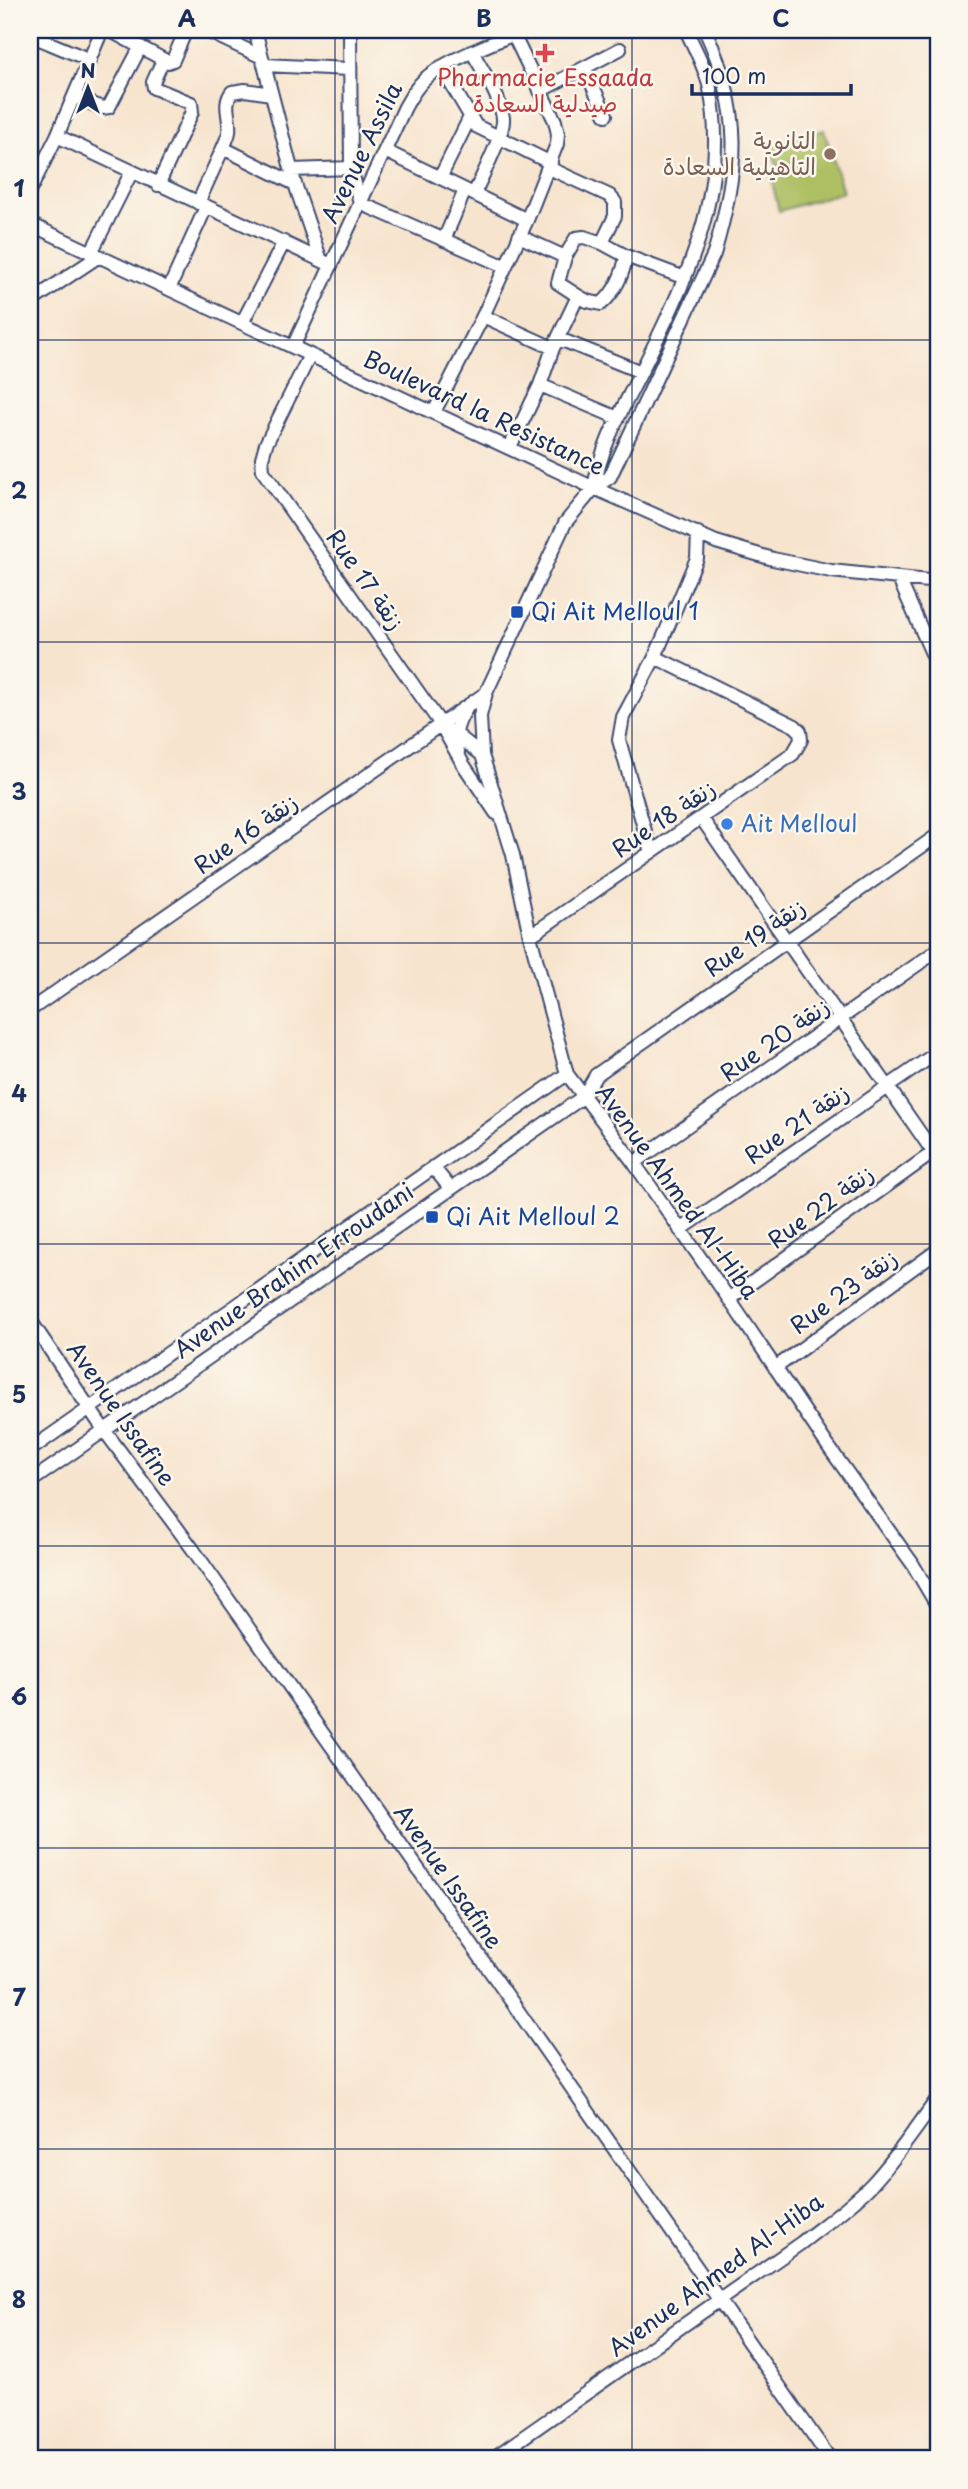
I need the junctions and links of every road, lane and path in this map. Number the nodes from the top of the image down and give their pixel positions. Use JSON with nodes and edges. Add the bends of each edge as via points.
{"nodes":[{"id":1,"x":102,"y":30,"type":"edge"},
{"id":2,"x":109,"y":30,"type":"edge"},
{"id":3,"x":186,"y":30,"type":"edge"},
{"id":4,"x":205,"y":30,"type":"edge"},
{"id":5,"x":255,"y":30,"type":"edge"},
{"id":6,"x":350,"y":30,"type":"edge"},
{"id":7,"x":686,"y":30,"type":"edge"},
{"id":8,"x":705,"y":30,"type":"edge"},
{"id":9,"x":518,"y":32,"type":"edge"},
{"id":10,"x":37,"y":37,"type":"edge"},
{"id":11,"x":140,"y":48,"type":"junction"},
{"id":12,"x":620,"y":50,"type":"dead end"},
{"id":13,"x":714,"y":50,"type":"junction"},
{"id":14,"x":473,"y":53,"type":"junction"},
{"id":15,"x":698,"y":56,"type":"junction"},
{"id":16,"x":90,"y":60,"type":"junction"},
{"id":17,"x":163,"y":60,"type":"junction"},
{"id":18,"x":263,"y":61,"type":"junction"},
{"id":19,"x":441,"y":67,"type":"junction"},
{"id":20,"x":349,"y":69,"type":"junction"},
{"id":21,"x":585,"y":69,"type":"junction"},
{"id":22,"x":540,"y":91,"type":"junction"},
{"id":23,"x":271,"y":94,"type":"junction"},
{"id":24,"x":74,"y":96,"type":"junction"},
{"id":25,"x":606,"y":115,"type":"dead end"},
{"id":26,"x":470,"y":117,"type":"junction"},
{"id":27,"x":57,"y":136,"type":"junction"},
{"id":28,"x":498,"y":138,"type":"junction"},
{"id":29,"x":223,"y":148,"type":"junction"},
{"id":30,"x":384,"y":151,"type":"junction"},
{"id":31,"x":550,"y":165,"type":"junction"},
{"id":32,"x":351,"y":168,"type":"junction"},
{"id":33,"x":292,"y":170,"type":"junction"},
{"id":34,"x":131,"y":173,"type":"junction"},
{"id":35,"x":440,"y":178,"type":"junction"},
{"id":36,"x":295,"y":184,"type":"junction"},
{"id":37,"x":158,"y":185,"type":"junction"},
{"id":38,"x":30,"y":190,"type":"edge"},
{"id":39,"x":469,"y":192,"type":"junction"},
{"id":40,"x":360,"y":203,"type":"junction"},
{"id":41,"x":202,"y":205,"type":"junction"},
{"id":42,"x":527,"y":220,"type":"junction"},
{"id":43,"x":30,"y":224,"type":"edge"},
{"id":44,"x":519,"y":236,"type":"junction"},
{"id":45,"x":444,"y":240,"type":"junction"},
{"id":46,"x":284,"y":242,"type":"junction"},
{"id":47,"x":602,"y":243,"type":"junction"},
{"id":48,"x":95,"y":255,"type":"junction"},
{"id":49,"x":626,"y":256,"type":"junction"},
{"id":50,"x":565,"y":257,"type":"junction"},
{"id":51,"x":326,"y":261,"type":"junction"},
{"id":52,"x":504,"y":266,"type":"junction"},
{"id":53,"x":685,"y":278,"type":"junction"},
{"id":54,"x":169,"y":289,"type":"junction"},
{"id":55,"x":578,"y":296,"type":"junction"},
{"id":56,"x":30,"y":302,"type":"edge"},
{"id":57,"x":483,"y":316,"type":"junction"},
{"id":58,"x":242,"y":323,"type":"junction"},
{"id":59,"x":555,"y":344,"type":"junction"},
{"id":60,"x":293,"y":347,"type":"junction"},
{"id":61,"x":310,"y":355,"type":"junction"},
{"id":62,"x":641,"y":372,"type":"junction"},
{"id":63,"x":540,"y":385,"type":"junction"},
{"id":64,"x":433,"y":412,"type":"junction"},
{"id":65,"x":618,"y":418,"type":"junction"},
{"id":66,"x":510,"y":447,"type":"junction"},
{"id":67,"x":594,"y":488,"type":"junction"},
{"id":68,"x":698,"y":533,"type":"junction"},
{"id":69,"x":716,"y":542,"type":"junction"},
{"id":70,"x":697,"y":558,"type":"junction"},
{"id":71,"x":899,"y":579,"type":"junction"},
{"id":72,"x":938,"y":582,"type":"edge"},
{"id":73,"x":655,"y":657,"type":"junction"},
{"id":74,"x":938,"y":667,"type":"edge"},
{"id":75,"x":486,"y":693,"type":"junction"},
{"id":76,"x":468,"y":706,"type":"junction"},
{"id":77,"x":440,"y":723,"type":"junction"},
{"id":78,"x":456,"y":733,"type":"junction"},
{"id":79,"x":482,"y":755,"type":"junction"},
{"id":80,"x":463,"y":764,"type":"junction"},
{"id":81,"x":702,"y":819,"type":"junction"},
{"id":82,"x":501,"y":820,"type":"junction"},
{"id":83,"x":938,"y":835,"type":"edge"},
{"id":84,"x":651,"y":852,"type":"junction"},
{"id":85,"x":530,"y":936,"type":"junction"},
{"id":86,"x":787,"y":941,"type":"junction"},
{"id":87,"x":938,"y":950,"type":"edge"},
{"id":88,"x":30,"y":1010,"type":"edge"},
{"id":89,"x":841,"y":1020,"type":"junction"},
{"id":90,"x":938,"y":1052,"type":"edge"},
{"id":91,"x":567,"y":1074,"type":"junction"},
{"id":92,"x":596,"y":1075,"type":"junction"},
{"id":93,"x":888,"y":1087,"type":"junction"},
{"id":94,"x":583,"y":1097,"type":"junction"},
{"id":95,"x":937,"y":1154,"type":"edge"},
{"id":96,"x":634,"y":1163,"type":"junction"},
{"id":97,"x":433,"y":1167,"type":"junction"},
{"id":98,"x":450,"y":1188,"type":"junction"},
{"id":99,"x":680,"y":1230,"type":"junction"},
{"id":100,"x":938,"y":1250,"type":"edge"},
{"id":101,"x":729,"y":1299,"type":"junction"},
{"id":102,"x":30,"y":1320,"type":"edge"},
{"id":103,"x":775,"y":1368,"type":"junction"},
{"id":104,"x":89,"y":1408,"type":"junction"},
{"id":105,"x":104,"y":1430,"type":"junction"},
{"id":106,"x":30,"y":1450,"type":"edge"},
{"id":107,"x":30,"y":1482,"type":"edge"},
{"id":108,"x":938,"y":1607,"type":"edge"},
{"id":109,"x":938,"y":2098,"type":"edge"},
{"id":110,"x":718,"y":2300,"type":"junction"},
{"id":111,"x":492,"y":2459,"type":"edge"},
{"id":112,"x":830,"y":2459,"type":"edge"}],
"edges":[{"from":1,"to":16,"type":"street"},
{"from":2,"to":11,"type":"street"},
{"from":3,"to":17,"type":"street","via":[[173,60]]},
{"from":4,"to":18,"type":"street"},
{"from":5,"to":18,"type":"street"},
{"from":6,"to":20,"type":"street"},
{"from":7,"to":15,"type":"street"},
{"from":8,"to":13,"type":"street","name":"Avenue Ahmed Al-Hiba"},
{"from":9,"to":14,"type":"street","name":"Avenue Assila"},
{"from":9,"to":22,"type":"street"},
{"from":10,"to":16,"type":"street"},
{"from":11,"to":17,"type":"street"},
{"from":11,"to":24,"type":"street","via":[[109,107]]},
{"from":12,"to":21,"type":"street"},
{"from":13,"to":15,"type":"street"},
{"from":13,"to":67,"type":"street","name":"Avenue Ahmed Al-Hiba","via":[[727,86],[735,153],[724,218],[714,254],[610,477]]},
{"from":14,"to":19,"type":"street","name":"Avenue Assila"},
{"from":14,"to":28,"type":"street","via":[[501,111]]},
{"from":15,"to":53,"type":"street","via":[[710,87],[716,149],[705,220]]},
{"from":16,"to":24,"type":"street"},
{"from":17,"to":37,"type":"street","via":[[154,88],[191,103],[192,112]]},
{"from":18,"to":20,"type":"street"},
{"from":18,"to":23,"type":"street"},
{"from":19,"to":26,"type":"street"},
{"from":19,"to":30,"type":"street","name":"Avenue Assila","via":[[415,90]]},
{"from":20,"to":32,"type":"street"},
{"from":21,"to":22,"type":"street"},
{"from":21,"to":25,"type":"street"},
{"from":22,"to":31,"type":"street","via":[[558,134]]},
{"from":23,"to":29,"type":"street","via":[[245,90],[229,95],[229,130]]},
{"from":23,"to":33,"type":"street"},
{"from":24,"to":27,"type":"street"},
{"from":26,"to":28,"type":"street","via":[[476,126]]},
{"from":26,"to":35,"type":"street"},
{"from":27,"to":34,"type":"street"},
{"from":27,"to":38,"type":"street"},
{"from":28,"to":31,"type":"street"},
{"from":28,"to":39,"type":"street"},
{"from":29,"to":36,"type":"street"},
{"from":29,"to":41,"type":"street"},
{"from":30,"to":35,"type":"street"},
{"from":30,"to":40,"type":"street","name":"Avenue Assila"},
{"from":31,"to":42,"type":"street"},
{"from":31,"to":47,"type":"street","via":[[615,201],[615,216]]},
{"from":32,"to":33,"type":"street"},
{"from":32,"to":40,"type":"street"},
{"from":33,"to":36,"type":"street"},
{"from":34,"to":37,"type":"street"},
{"from":34,"to":48,"type":"street"},
{"from":35,"to":39,"type":"street"},
{"from":36,"to":51,"type":"street"},
{"from":37,"to":41,"type":"street"},
{"from":39,"to":42,"type":"street"},
{"from":39,"to":45,"type":"street"},
{"from":40,"to":45,"type":"street"},
{"from":40,"to":51,"type":"street","name":"Avenue Assila"},
{"from":41,"to":46,"type":"street"},
{"from":41,"to":54,"type":"street"},
{"from":42,"to":44,"type":"street"},
{"from":43,"to":48,"type":"street","name":"Boulevard la Resistance"},
{"from":44,"to":50,"type":"street"},
{"from":44,"to":52,"type":"street"},
{"from":45,"to":52,"type":"street"},
{"from":46,"to":51,"type":"street"},
{"from":46,"to":58,"type":"street"},
{"from":47,"to":49,"type":"street"},
{"from":47,"to":50,"type":"street","via":[[576,238]]},
{"from":48,"to":54,"type":"street","name":"Boulevard la Resistance"},
{"from":48,"to":56,"type":"street"},
{"from":49,"to":53,"type":"street"},
{"from":49,"to":55,"type":"street","via":[[604,303]]},
{"from":50,"to":55,"type":"street","via":[[558,283]]},
{"from":51,"to":60,"type":"street","name":"Avenue Assila"},
{"from":52,"to":57,"type":"street"},
{"from":53,"to":62,"type":"street"},
{"from":54,"to":58,"type":"street","name":"Boulevard la Resistance"},
{"from":55,"to":59,"type":"street"},
{"from":57,"to":59,"type":"street"},
{"from":57,"to":64,"type":"street"},
{"from":58,"to":60,"type":"street","name":"Boulevard la Resistance"},
{"from":59,"to":62,"type":"street","via":[[608,357]]},
{"from":59,"to":63,"type":"street"},
{"from":60,"to":61,"type":"street","name":"Boulevard la Resistance"},
{"from":61,"to":64,"type":"street","name":"Boulevard la Resistance"},
{"from":61,"to":77,"type":"street","name":"Rue 17 زنقة","via":[[265,444],[263,471]]},
{"from":62,"to":65,"type":"street"},
{"from":63,"to":65,"type":"street"},
{"from":63,"to":66,"type":"street"},
{"from":64,"to":66,"type":"street","name":"Boulevard la Resistance"},
{"from":65,"to":67,"type":"street"},
{"from":66,"to":67,"type":"street","name":"Boulevard la Resistance"},
{"from":67,"to":68,"type":"street","name":"Boulevard la Resistance"},
{"from":67,"to":75,"type":"street","name":"Avenue Ahmed Al-Hiba","via":[[565,523]]},
{"from":68,"to":69,"type":"street","name":"Boulevard la Resistance"},
{"from":68,"to":70,"type":"street"},
{"from":69,"to":70,"type":"street"},
{"from":69,"to":71,"type":"street","name":"Boulevard la Resistance","via":[[772,559]]},
{"from":70,"to":73,"type":"street"},
{"from":71,"to":72,"type":"street","name":"Boulevard la Resistance"},
{"from":71,"to":74,"type":"street"},
{"from":73,"to":81,"type":"street","name":"Rue 18 زنقة","via":[[800,732],[793,754]]},
{"from":73,"to":84,"type":"street","via":[[623,717],[619,740]]},
{"from":75,"to":76,"type":"street","name":"Rue 16 زنقة"},
{"from":75,"to":79,"type":"street","name":"Avenue Ahmed Al-Hiba","via":[[480,716]]},
{"from":76,"to":77,"type":"street","name":"Rue 16 زنقة"},
{"from":76,"to":78,"type":"street"},
{"from":77,"to":78,"type":"street"},
{"from":77,"to":80,"type":"street","name":"Rue 17 زنقة"},
{"from":77,"to":88,"type":"street","name":"Rue 16 زنقة"},
{"from":78,"to":79,"type":"street"},
{"from":78,"to":80,"type":"street"},
{"from":79,"to":82,"type":"street","name":"Avenue Ahmed Al-Hiba"},
{"from":80,"to":82,"type":"street","name":"Rue 17 زنقة"},
{"from":81,"to":84,"type":"street","name":"Rue 18 زنقة"},
{"from":81,"to":86,"type":"street"},
{"from":82,"to":85,"type":"street","name":"Avenue Ahmed Al-Hiba"},
{"from":83,"to":86,"type":"street","name":"Rue 19 زنقة"},
{"from":84,"to":85,"type":"street","name":"Rue 18 زنقة"},
{"from":85,"to":91,"type":"street","name":"Avenue Ahmed Al-Hiba"},
{"from":86,"to":89,"type":"street"},
{"from":86,"to":92,"type":"street","name":"Rue 19 زنقة"},
{"from":87,"to":89,"type":"street","name":"Rue 20 زنقة"},
{"from":89,"to":93,"type":"street"},
{"from":89,"to":96,"type":"street","name":"Rue 20 زنقة"},
{"from":90,"to":93,"type":"street","name":"Rue 21 زنقة"},
{"from":91,"to":92,"type":"street"},
{"from":91,"to":94,"type":"street","name":"Avenue Ahmed Al-Hiba"},
{"from":91,"to":97,"type":"street","name":"Avenue Brahim Erroudani"},
{"from":92,"to":94,"type":"street","name":"Rue 19 زنقة"},
{"from":93,"to":95,"type":"street"},
{"from":93,"to":99,"type":"street","name":"Rue 21 زنقة"},
{"from":94,"to":96,"type":"street","name":"Avenue Ahmed Al-Hiba"},
{"from":94,"to":98,"type":"street","name":"Avenue Brahim Erroudani"},
{"from":95,"to":101,"type":"street","name":"Rue 22 زنقة"},
{"from":96,"to":99,"type":"street","name":"Avenue Ahmed Al-Hiba"},
{"from":97,"to":98,"type":"street"},
{"from":97,"to":104,"type":"street","name":"Avenue Brahim Erroudani"},
{"from":98,"to":105,"type":"street","name":"Avenue Brahim Erroudani"},
{"from":99,"to":101,"type":"street","name":"Avenue Ahmed Al-Hiba"},
{"from":100,"to":103,"type":"street","name":"Rue 23 زنقة"},
{"from":101,"to":103,"type":"street","name":"Avenue Ahmed Al-Hiba"},
{"from":102,"to":104,"type":"street","name":"Avenue Issafine"},
{"from":103,"to":108,"type":"street","name":"Avenue Ahmed Al-Hiba"},
{"from":104,"to":105,"type":"street","name":"Avenue Issafine"},
{"from":104,"to":106,"type":"street","name":"Avenue Brahim Erroudani"},
{"from":105,"to":107,"type":"street","name":"Avenue Brahim Erroudani"},
{"from":105,"to":110,"type":"street","name":"Avenue Issafine","via":[[192,1548]]},
{"from":109,"to":110,"type":"street","name":"Avenue Ahmed Al-Hiba","via":[[871,2185],[801,2243]]},
{"from":110,"to":111,"type":"street","name":"Avenue Ahmed Al-Hiba"},
{"from":110,"to":112,"type":"street","name":"Avenue Issafine"}]}
